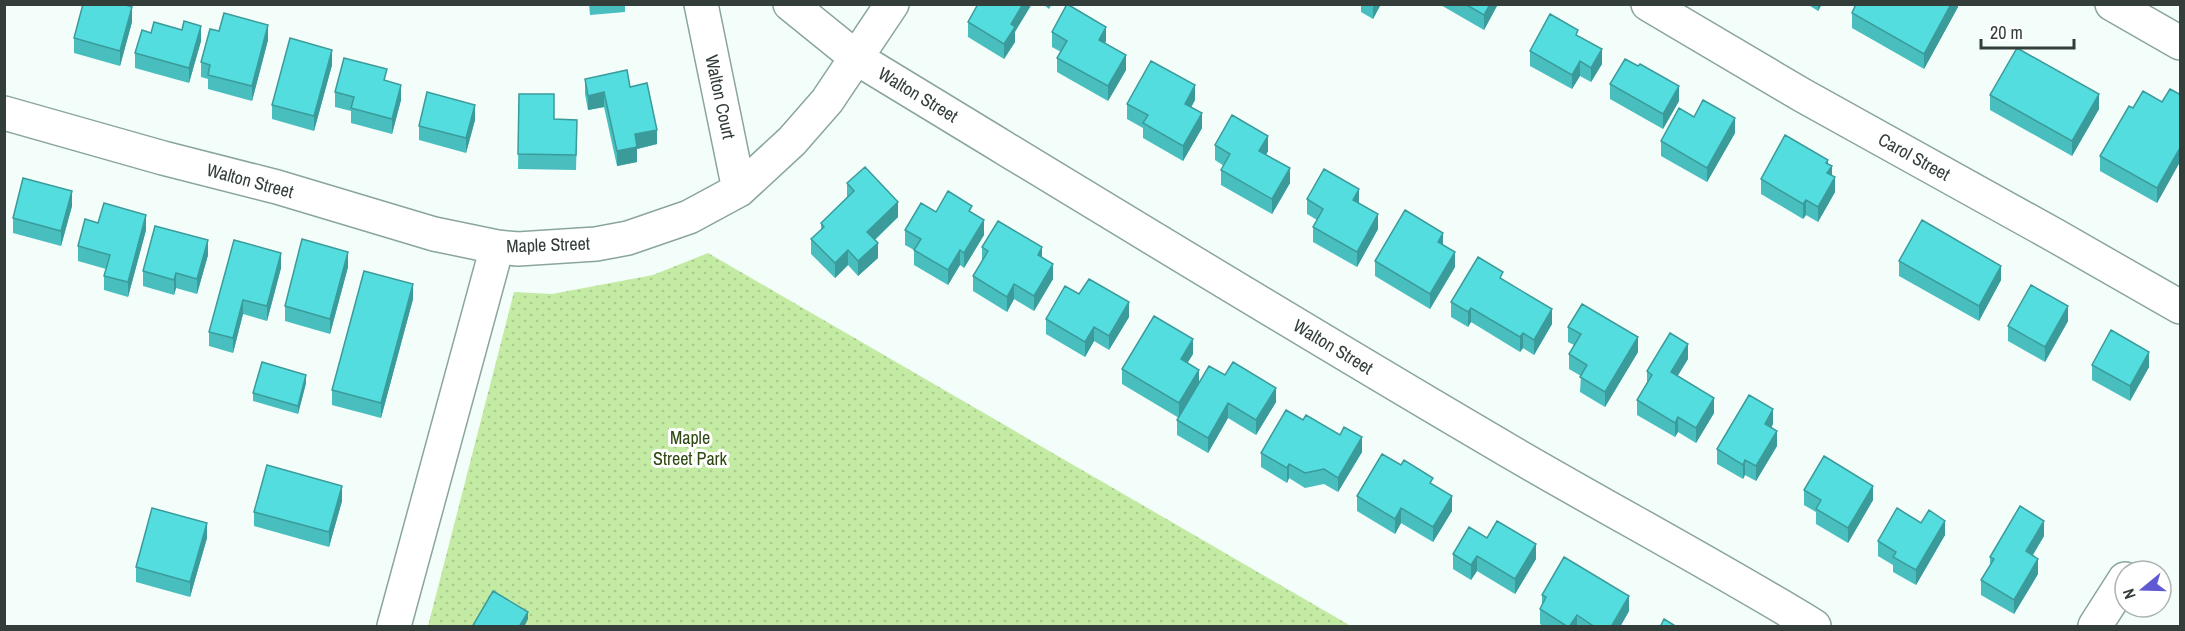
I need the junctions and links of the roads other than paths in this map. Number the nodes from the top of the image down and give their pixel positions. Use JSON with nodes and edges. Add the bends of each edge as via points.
{"nodes":[{"id":1,"x":701,"y":4,"type":"edge"},
{"id":2,"x":790,"y":4,"type":"edge"},
{"id":3,"x":892,"y":4,"type":"edge"},
{"id":4,"x":1648,"y":4,"type":"edge"},
{"id":5,"x":2112,"y":4,"type":"edge"},
{"id":6,"x":2181,"y":43,"type":"edge"},
{"id":7,"x":858,"y":58,"type":"junction"},
{"id":8,"x":4,"y":113,"type":"edge"},
{"id":9,"x":739,"y":190,"type":"junction"},
{"id":10,"x":497,"y":247,"type":"junction"},
{"id":11,"x":2181,"y":307,"type":"edge"},
{"id":12,"x":2113,"y":598,"type":"edge"},
{"id":13,"x":394,"y":627,"type":"edge"},
{"id":14,"x":1814,"y":627,"type":"edge"},
{"id":15,"x":2095,"y":627,"type":"edge"}],
"edges":[{"from":1,"to":9,"type":"street","name":"Walton Court"},
{"from":2,"to":7,"type":"street"},
{"from":3,"to":7,"type":"street","name":"Maple Street"},
{"from":4,"to":11,"type":"street","name":"Carol Street","via":[[1802,95]]},
{"from":5,"to":6,"type":"street"},
{"from":7,"to":9,"type":"street","name":"Maple Street","via":[[792,141]]},
{"from":7,"to":14,"type":"street","name":"Walton Street","via":[[1310,333]]},
{"from":8,"to":10,"type":"street","name":"Walton Street","via":[[434,234]]},
{"from":9,"to":10,"type":"street","name":"Maple Street","via":[[689,217],[628,238],[596,244]]},
{"from":10,"to":13,"type":"street","name":"Maple Street"},
{"from":12,"to":15,"type":"street"}]}
